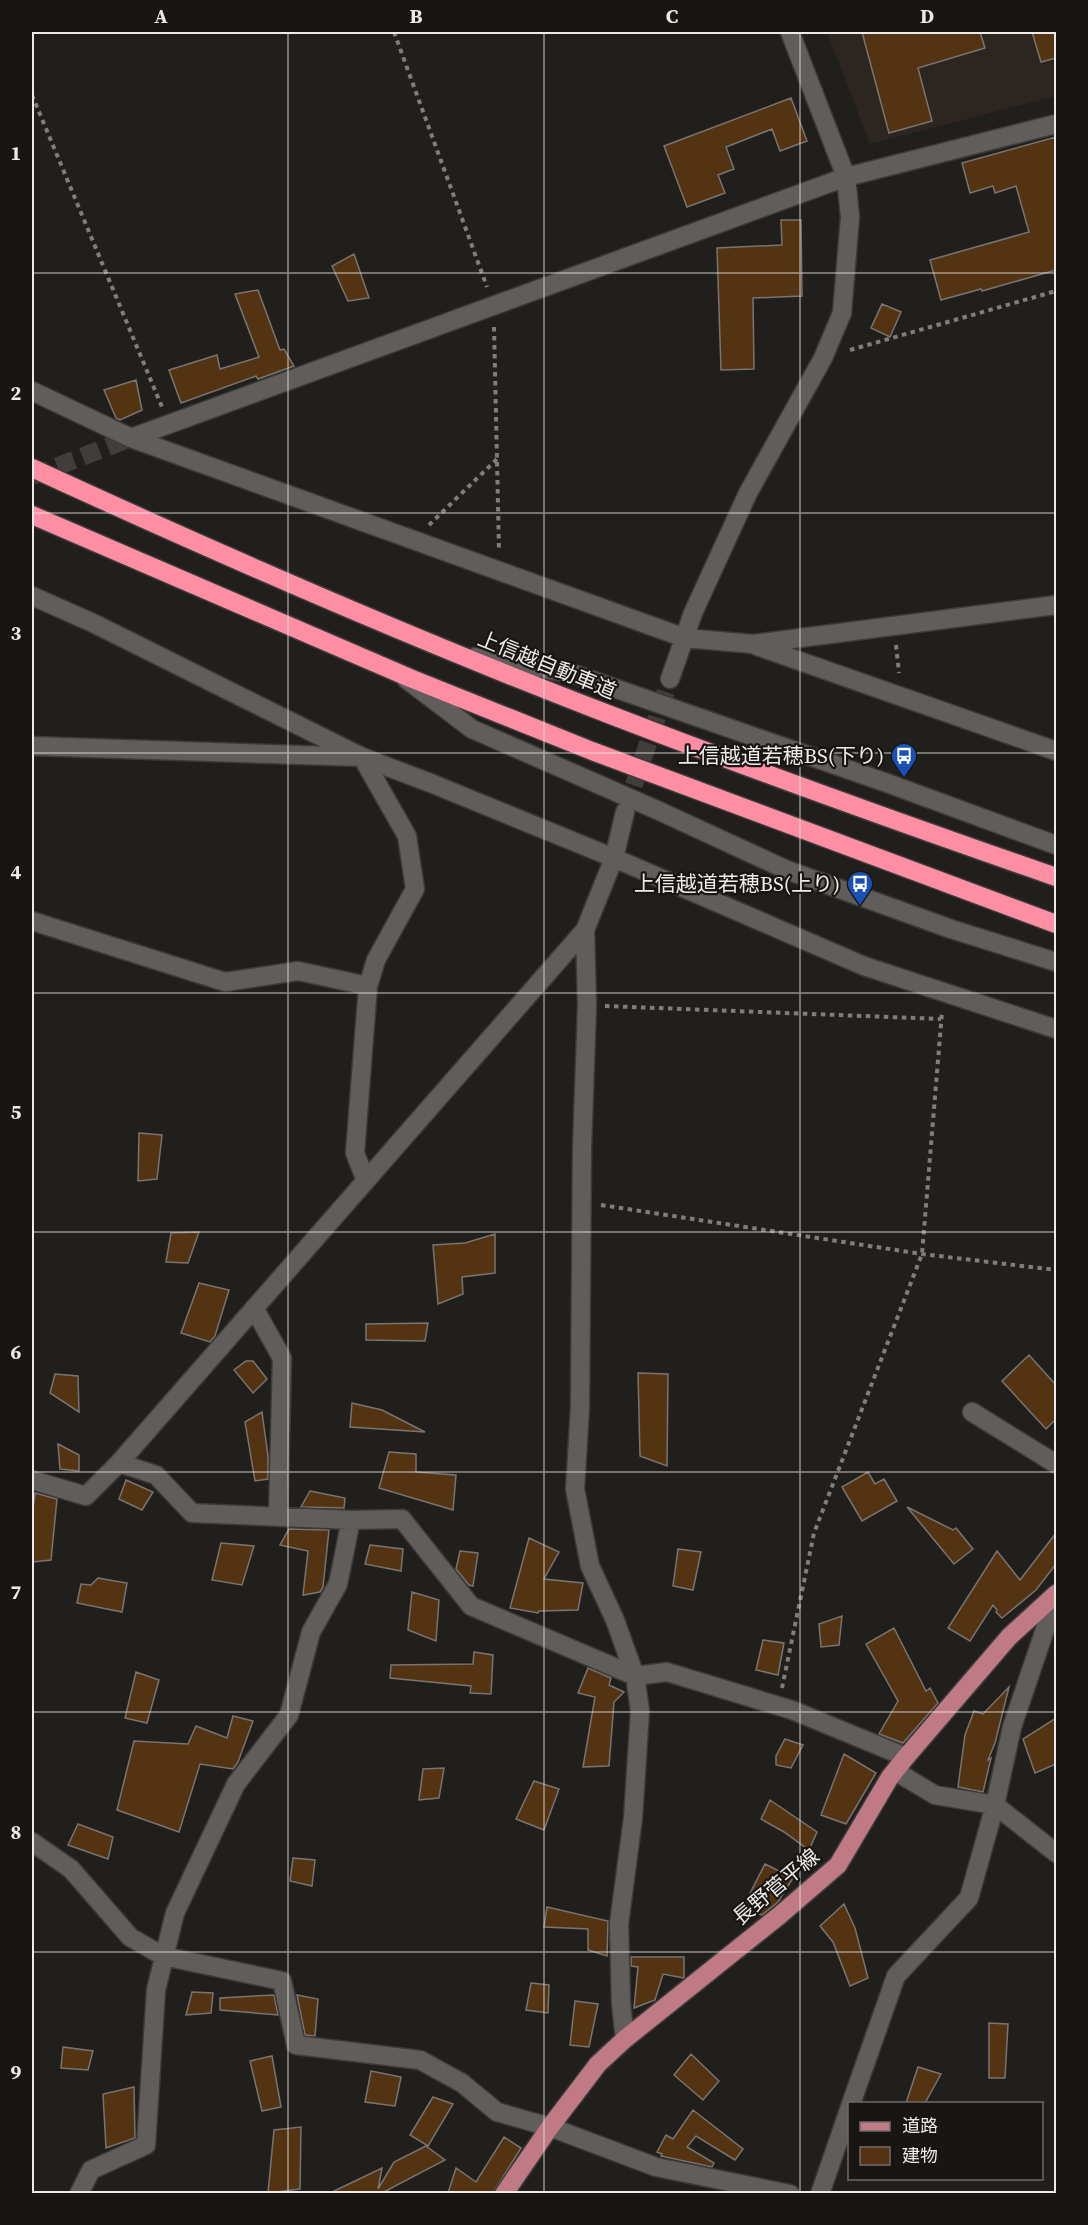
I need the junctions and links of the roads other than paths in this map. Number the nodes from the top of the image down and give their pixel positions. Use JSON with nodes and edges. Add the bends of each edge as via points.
{"nodes":[{"id":1,"x":790,"y":32,"type":"edge"},
{"id":2,"x":1056,"y":123,"type":"edge"},
{"id":3,"x":846,"y":177,"type":"junction"},
{"id":4,"x":32,"y":391,"type":"edge"},
{"id":5,"x":131,"y":438,"type":"junction"},
{"id":6,"x":32,"y":468,"type":"edge"},
{"id":7,"x":32,"y":515,"type":"edge"},
{"id":8,"x":32,"y":596,"type":"edge"},
{"id":9,"x":1056,"y":605,"type":"edge"},
{"id":10,"x":685,"y":638,"type":"junction"},
{"id":11,"x":753,"y":644,"type":"junction"},
{"id":12,"x":461,"y":655,"type":"junction"},
{"id":13,"x":399,"y":674,"type":"junction"},
{"id":14,"x":670,"y":680,"type":"tunnel mouth"},
{"id":15,"x":32,"y":746,"type":"edge"},
{"id":16,"x":1056,"y":751,"type":"edge"},
{"id":17,"x":362,"y":757,"type":"junction"},
{"id":18,"x":625,"y":812,"type":"tunnel mouth"},
{"id":19,"x":1056,"y":845,"type":"edge"},
{"id":20,"x":614,"y":858,"type":"junction"},
{"id":21,"x":1056,"y":877,"type":"edge"},
{"id":22,"x":32,"y":921,"type":"edge"},
{"id":23,"x":1056,"y":924,"type":"edge"},
{"id":24,"x":585,"y":930,"type":"junction"},
{"id":25,"x":1056,"y":962,"type":"edge"},
{"id":26,"x":368,"y":986,"type":"junction"},
{"id":27,"x":1056,"y":1029,"type":"edge"},
{"id":28,"x":366,"y":1181,"type":"junction"},
{"id":29,"x":254,"y":1308,"type":"junction"},
{"id":30,"x":972,"y":1412,"type":"dead end"},
{"id":31,"x":119,"y":1463,"type":"junction"},
{"id":32,"x":1056,"y":1464,"type":"edge"},
{"id":33,"x":32,"y":1480,"type":"edge"},
{"id":34,"x":278,"y":1517,"type":"junction"},
{"id":35,"x":351,"y":1521,"type":"junction"},
{"id":36,"x":1056,"y":1596,"type":"edge"},
{"id":37,"x":635,"y":1676,"type":"junction"},
{"id":38,"x":900,"y":1764,"type":"junction"},
{"id":39,"x":995,"y":1805,"type":"junction"},
{"id":40,"x":32,"y":1842,"type":"edge"},
{"id":41,"x":1056,"y":1853,"type":"edge"},
{"id":42,"x":163,"y":1956,"type":"junction"},
{"id":43,"x":625,"y":2039,"type":"junction"},
{"id":44,"x":851,"y":2102,"type":"edge"},
{"id":45,"x":848,"y":2111,"type":"edge"},
{"id":46,"x":550,"y":2127,"type":"junction"},
{"id":47,"x":79,"y":2193,"type":"edge"},
{"id":48,"x":504,"y":2193,"type":"edge"},
{"id":49,"x":790,"y":2193,"type":"edge"},
{"id":50,"x":820,"y":2193,"type":"edge"}],
"edges":[{"from":1,"to":3,"type":"street"},
{"from":2,"to":3,"type":"street"},
{"from":3,"to":5,"type":"street"},
{"from":3,"to":10,"type":"street","via":[[850,217],[842,313],[823,358],[748,493]]},
{"from":4,"to":5,"type":"street"},
{"from":5,"to":10,"type":"street"},
{"from":6,"to":12,"type":"highway","name":"上信越自動車道"},
{"from":7,"to":13,"type":"highway"},
{"from":8,"to":17,"type":"street"},
{"from":9,"to":11,"type":"street"},
{"from":10,"to":11,"type":"street"},
{"from":10,"to":14,"type":"street"},
{"from":11,"to":16,"type":"street"},
{"from":12,"to":19,"type":"street","via":[[574,674]]},
{"from":12,"to":21,"type":"highway","name":"上信越自動車道","via":[[608,714]]},
{"from":13,"to":23,"type":"highway","via":[[592,751]]},
{"from":13,"to":25,"type":"street","via":[[472,729],[787,870]]},
{"from":15,"to":17,"type":"street"},
{"from":17,"to":20,"type":"street"},
{"from":17,"to":26,"type":"street","via":[[407,836],[415,889],[376,960]]},
{"from":18,"to":20,"type":"street"},
{"from":20,"to":24,"type":"street"},
{"from":20,"to":27,"type":"street","via":[[864,966]]},
{"from":22,"to":26,"type":"street","via":[[225,982],[298,971]]},
{"from":24,"to":28,"type":"street"},
{"from":24,"to":37,"type":"street","via":[[580,1407],[575,1489],[590,1566]]},
{"from":26,"to":28,"type":"street","via":[[355,1153]]},
{"from":28,"to":29,"type":"street"},
{"from":29,"to":31,"type":"street"},
{"from":29,"to":34,"type":"street","via":[[282,1358]]},
{"from":30,"to":32,"type":"street"},
{"from":31,"to":33,"type":"street","via":[[86,1496]]},
{"from":31,"to":34,"type":"street","via":[[156,1475],[192,1513]]},
{"from":34,"to":35,"type":"street"},
{"from":35,"to":37,"type":"street","via":[[402,1519],[471,1606]]},
{"from":35,"to":42,"type":"street","via":[[338,1584],[311,1632],[289,1715],[236,1784],[175,1913]]},
{"from":36,"to":38,"type":"main road","name":"長野菅平線","via":[[1009,1637]]},
{"from":36,"to":39,"type":"street","via":[[1012,1727]]},
{"from":37,"to":38,"type":"street","via":[[667,1672],[778,1706]]},
{"from":37,"to":43,"type":"street","via":[[640,1711],[638,1747],[619,1924]]},
{"from":38,"to":39,"type":"street","via":[[935,1795]]},
{"from":38,"to":43,"type":"main road","name":"長野菅平線","via":[[838,1865]]},
{"from":39,"to":41,"type":"street"},
{"from":39,"to":44,"type":"street","via":[[969,1898],[896,1976]]},
{"from":40,"to":42,"type":"street","via":[[71,1869],[130,1937]]},
{"from":42,"to":46,"type":"street","via":[[282,1981],[297,2045],[420,2060],[462,2083],[497,2112]]},
{"from":42,"to":47,"type":"street","via":[[156,1990],[146,2145],[91,2170]]},
{"from":43,"to":46,"type":"main road","name":"長野菅平線","via":[[598,2064]]},
{"from":45,"to":50,"type":"street"},
{"from":46,"to":48,"type":"main road","name":"長野菅平線"},
{"from":46,"to":49,"type":"street","via":[[656,2167]]}]}
